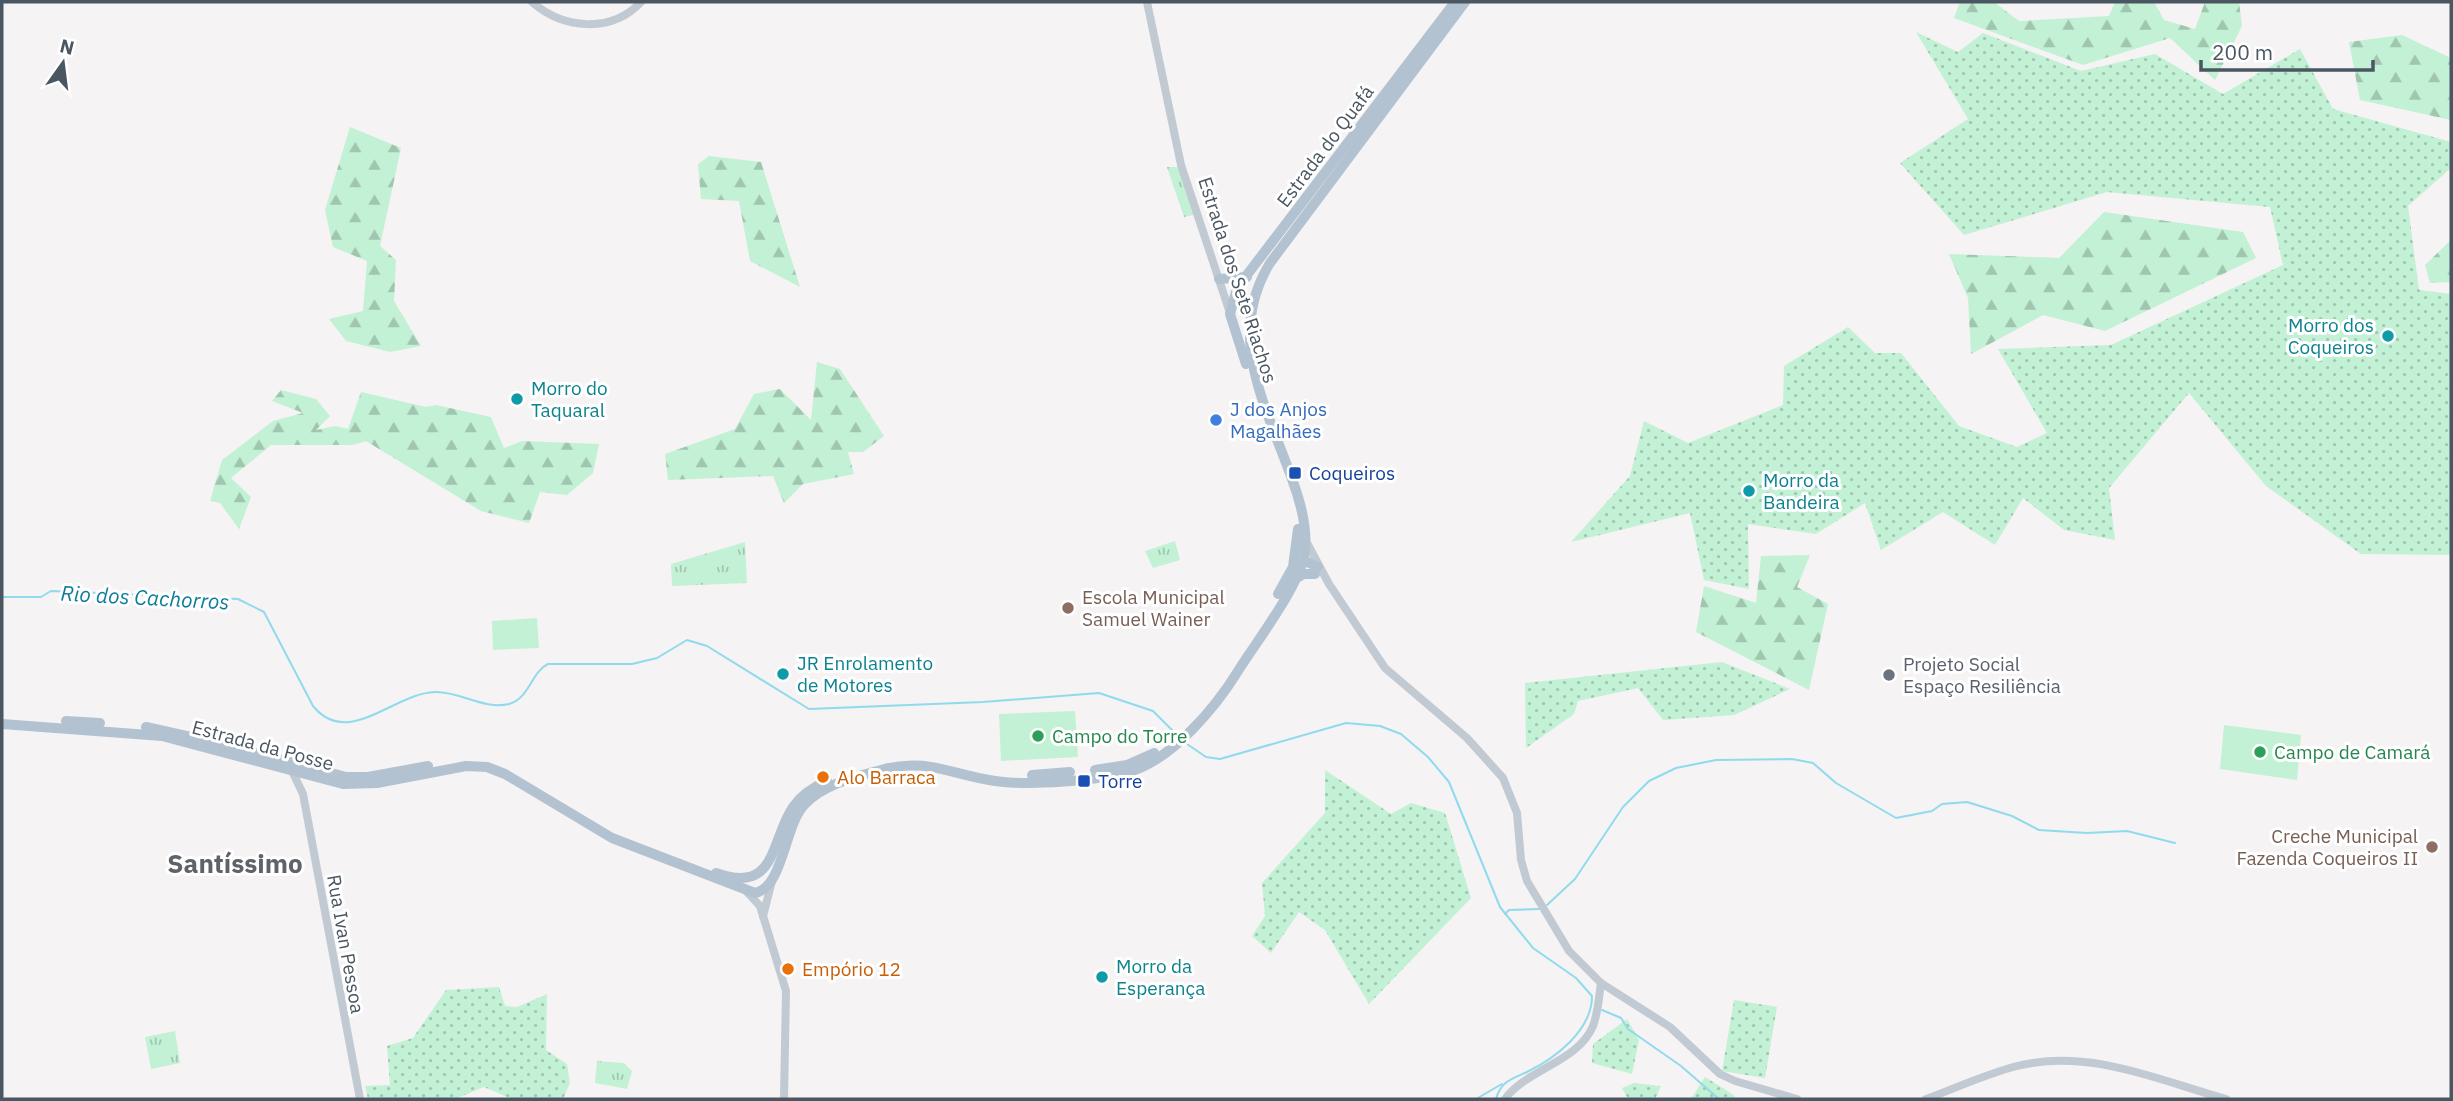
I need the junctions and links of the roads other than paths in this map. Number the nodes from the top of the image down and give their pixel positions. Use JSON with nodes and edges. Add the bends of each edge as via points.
{"nodes":[{"id":1,"x":532,"y":2,"type":"edge"},
{"id":2,"x":641,"y":2,"type":"edge"},
{"id":3,"x":1147,"y":2,"type":"edge"},
{"id":4,"x":1455,"y":2,"type":"edge"},
{"id":5,"x":1465,"y":2,"type":"edge"},
{"id":6,"x":1245,"y":277,"type":"junction"},
{"id":7,"x":1219,"y":278,"type":"junction"},
{"id":8,"x":1257,"y":288,"type":"junction"},
{"id":9,"x":1231,"y":319,"type":"junction"},
{"id":10,"x":1248,"y":324,"type":"junction"},
{"id":11,"x":1304,"y":530,"type":"junction"},
{"id":12,"x":1297,"y":550,"type":"junction"},
{"id":13,"x":1303,"y":560,"type":"junction"},
{"id":14,"x":1293,"y":567,"type":"junction"},
{"id":15,"x":1316,"y":570,"type":"junction"},
{"id":16,"x":1295,"y":579,"type":"junction"},
{"id":17,"x":2,"y":718,"type":"edge"},
{"id":18,"x":2,"y":724,"type":"edge"},
{"id":19,"x":1181,"y":734,"type":"junction"},
{"id":20,"x":293,"y":773,"type":"junction"},
{"id":21,"x":317,"y":779,"type":"junction"},
{"id":22,"x":303,"y":794,"type":"junction"},
{"id":23,"x":764,"y":869,"type":"junction"},
{"id":24,"x":746,"y":878,"type":"junction"},
{"id":25,"x":773,"y":879,"type":"junction"},
{"id":26,"x":746,"y":891,"type":"junction"},
{"id":27,"x":763,"y":915,"type":"junction"},
{"id":28,"x":1601,"y":983,"type":"junction"},
{"id":29,"x":360,"y":1099,"type":"edge"},
{"id":30,"x":784,"y":1099,"type":"edge"},
{"id":31,"x":1505,"y":1099,"type":"edge"},
{"id":32,"x":1797,"y":1099,"type":"edge"},
{"id":33,"x":1926,"y":1099,"type":"edge"},
{"id":34,"x":2226,"y":1099,"type":"edge"}],
"edges":[{"from":1,"to":2,"type":"street","via":[[561,20],[590,25],[617,19]]},
{"from":3,"to":7,"type":"street","name":"Estrada dos Sete Riachos","via":[[1181,164]]},
{"from":4,"to":6,"type":"main road","name":"Estrada do Quafá"},
{"from":5,"to":8,"type":"main road","name":"Estrada do Quafá","via":[[1270,263]]},
{"from":6,"to":7,"type":"main road"},
{"from":6,"to":8,"type":"main road"},
{"from":6,"to":9,"type":"main road","name":"Estrada do Quafá","via":[[1234,292]]},
{"from":7,"to":9,"type":"street","name":"Estrada dos Sete Riachos"},
{"from":8,"to":10,"type":"main road","name":"Estrada dos Sete Riachos"},
{"from":9,"to":10,"type":"main road","via":[[1241,326]]},
{"from":9,"to":12,"type":"main road","name":"Estrada dos Sete Riachos","via":[[1294,505]]},
{"from":10,"to":11,"type":"main road","name":"Estrada dos Sete Riachos","via":[[1250,355],[1300,502]]},
{"from":11,"to":13,"type":"main road","name":"Estrada dos Sete Riachos"},
{"from":11,"to":15,"type":"street"},
{"from":12,"to":13,"type":"street"},
{"from":12,"to":14,"type":"main road","name":"Estrada dos Sete Riachos"},
{"from":13,"to":14,"type":"main road"},
{"from":13,"to":15,"type":"main road"},
{"from":13,"to":16,"type":"main road"},
{"from":14,"to":19,"type":"main road","via":[[1226,681]]},
{"from":15,"to":16,"type":"main road"},
{"from":15,"to":28,"type":"street","via":[[1385,668],[1467,738],[1503,778],[1517,813],[1524,874],[1569,951]]},
{"from":16,"to":19,"type":"main road","via":[[1225,693]]},
{"from":17,"to":24,"type":"main road","name":"Estrada da Posse","via":[[163,729],[346,778],[467,760],[493,762],[623,836],[723,875]]},
{"from":18,"to":20,"type":"main road","name":"Estrada da Posse","via":[[144,733]]},
{"from":19,"to":23,"type":"main road","via":[[1142,760],[1101,770],[1000,776],[916,757],[833,778],[805,793],[789,814]]},
{"from":19,"to":25,"type":"main road","via":[[1145,766],[1117,775],[1016,783],[913,763],[839,783],[822,790],[800,809]]},
{"from":20,"to":21,"type":"main road","name":"Estrada da Posse"},
{"from":20,"to":22,"type":"street","name":"Rua Ivan Pessoa"},
{"from":21,"to":22,"type":"street"},
{"from":21,"to":26,"type":"main road","name":"Estrada da Posse","via":[[369,785],[458,767],[487,767],[612,838]]},
{"from":22,"to":29,"type":"street","name":"Rua Ivan Pessoa"},
{"from":23,"to":24,"type":"main road"},
{"from":23,"to":25,"type":"main road"},
{"from":24,"to":26,"type":"main road"},
{"from":25,"to":26,"type":"main road","via":[[763,890]]},
{"from":25,"to":27,"type":"street"},
{"from":26,"to":27,"type":"street"},
{"from":27,"to":30,"type":"street","via":[[788,1004]]},
{"from":28,"to":31,"type":"street","via":[[1592,1028],[1578,1045]]},
{"from":28,"to":32,"type":"street","via":[[1670,1027],[1727,1078]]},
{"from":33,"to":34,"type":"street","via":[[2017,1066],[2067,1061],[2115,1066]]}]}
